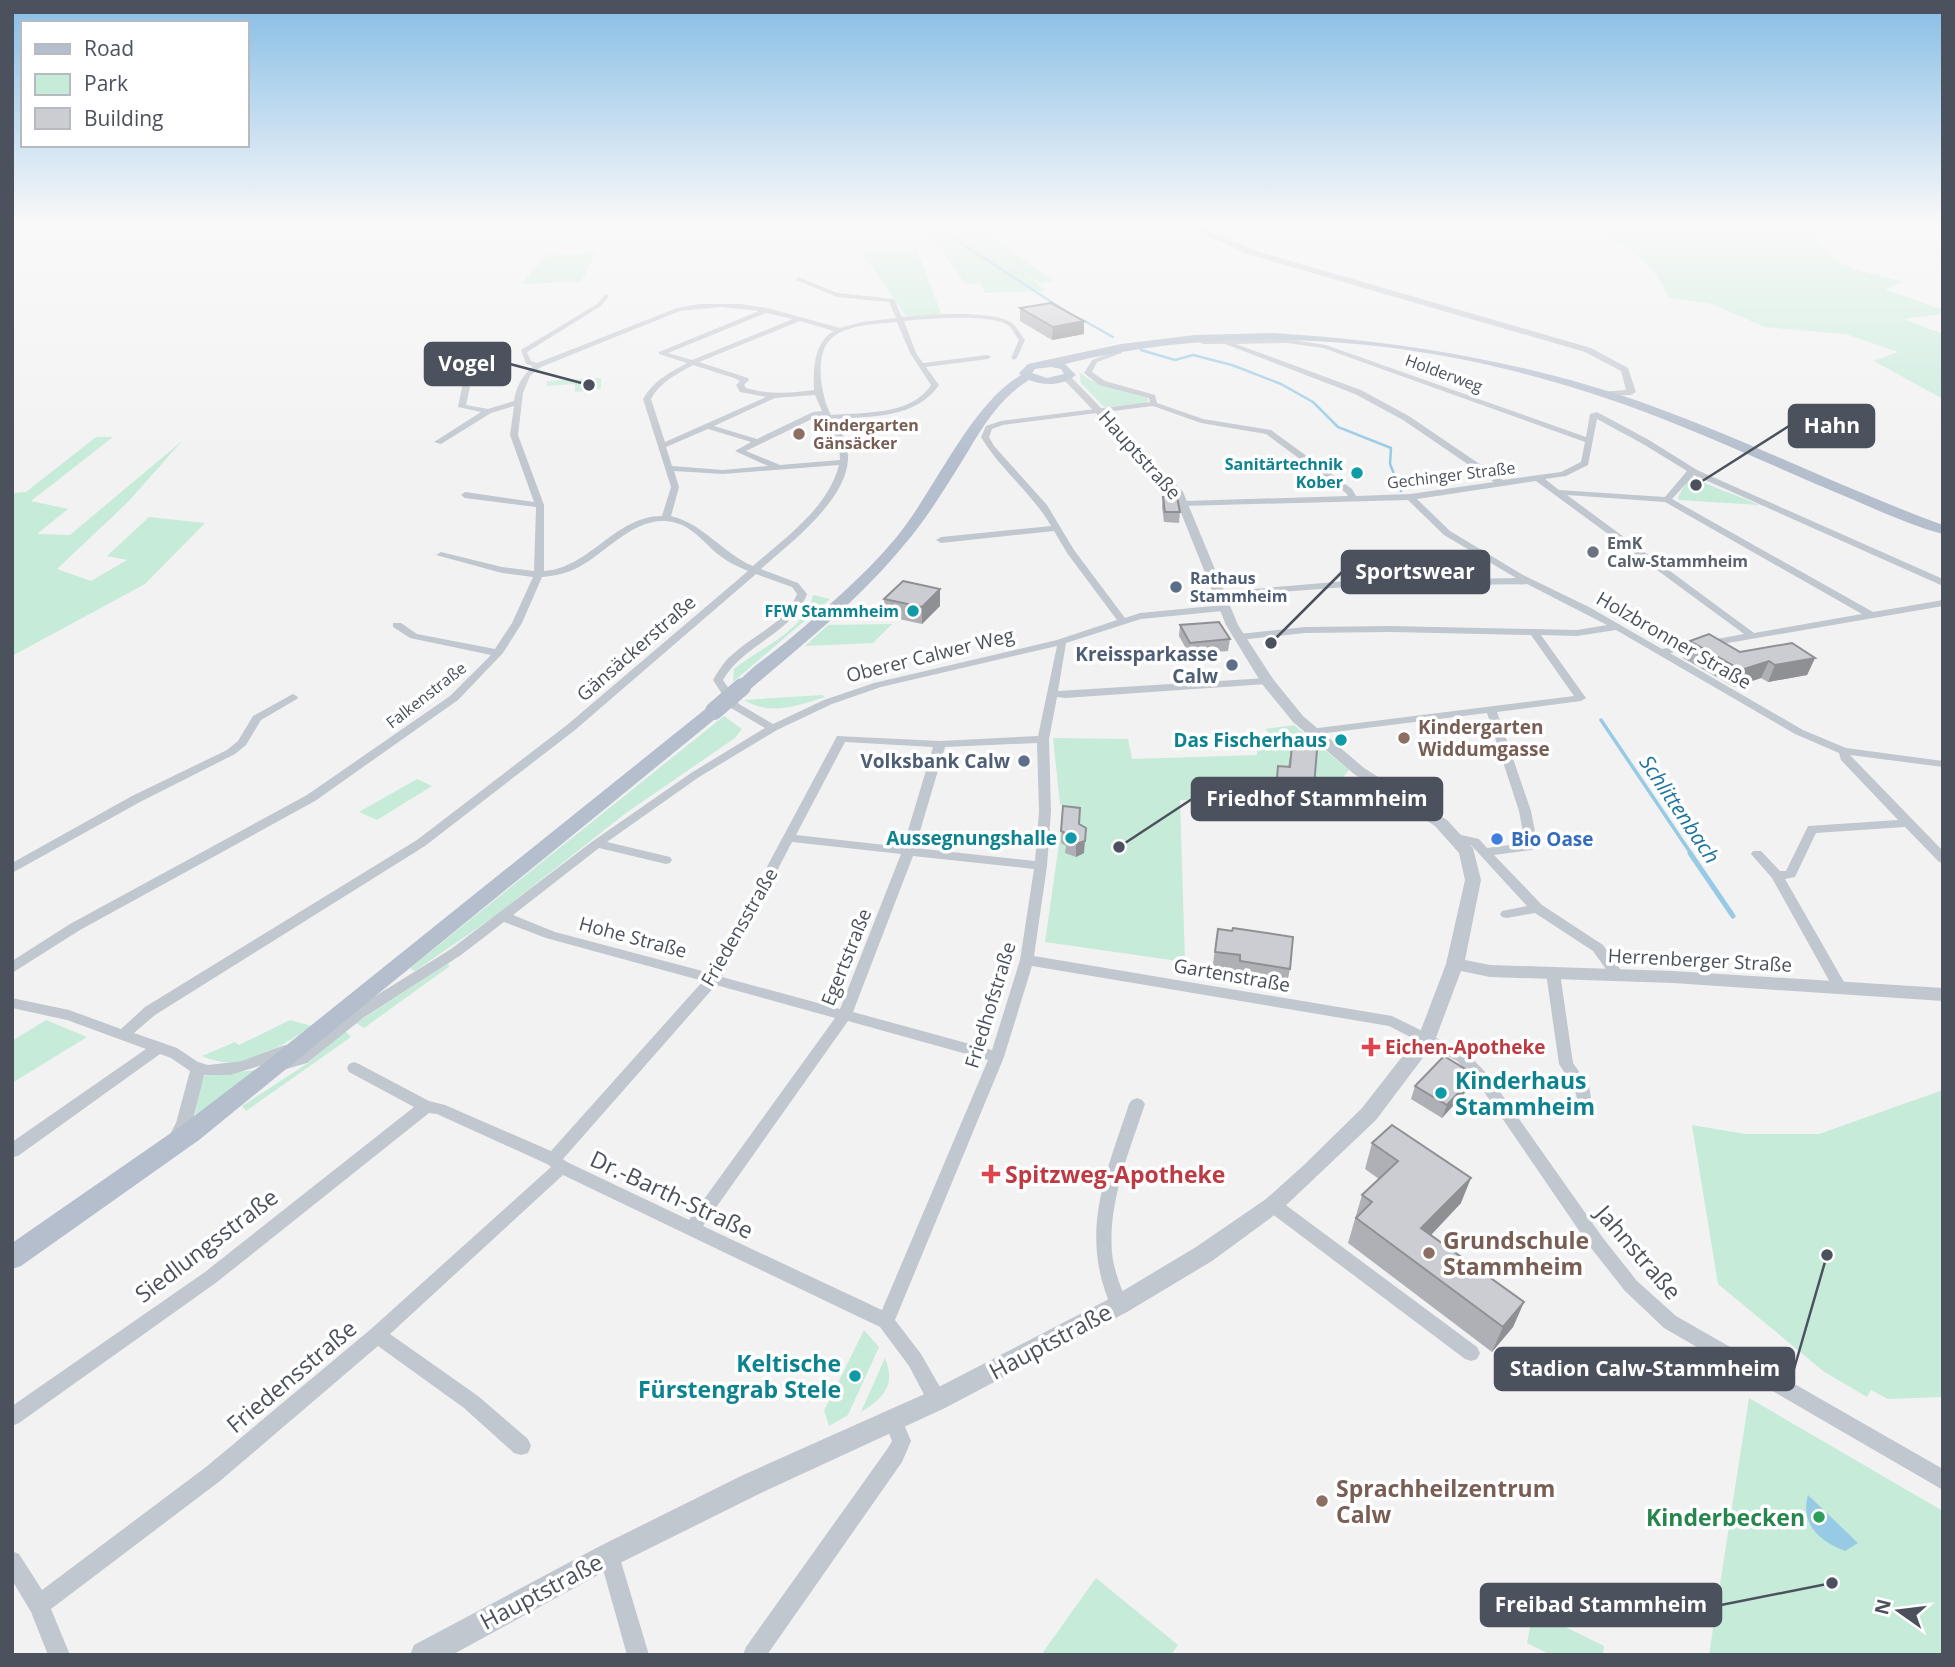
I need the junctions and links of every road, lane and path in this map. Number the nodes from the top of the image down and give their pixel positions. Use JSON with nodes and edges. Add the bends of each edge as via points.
{"nodes":[{"id":1,"x":601,"y":303,"type":"edge"},
{"id":2,"x":893,"y":303,"type":"edge"},
{"id":3,"x":1428,"y":303,"type":"edge"},
{"id":4,"x":768,"y":310,"type":"junction"},
{"id":5,"x":800,"y":319,"type":"junction"},
{"id":6,"x":902,"y":321,"type":"junction"},
{"id":7,"x":839,"y":330,"type":"junction"},
{"id":8,"x":1226,"y":341,"type":"junction"},
{"id":9,"x":463,"y":349,"type":"dead end"},
{"id":10,"x":1084,"y":353,"type":"junction"},
{"id":11,"x":988,"y":357,"type":"dead end"},
{"id":12,"x":1014,"y":359,"type":"junction"},
{"id":13,"x":691,"y":363,"type":"junction"},
{"id":14,"x":1051,"y":364,"type":"junction"},
{"id":15,"x":538,"y":365,"type":"junction"},
{"id":16,"x":921,"y":365,"type":"junction"},
{"id":17,"x":1037,"y":365,"type":"junction"},
{"id":18,"x":1066,"y":372,"type":"junction"},
{"id":19,"x":1029,"y":375,"type":"junction"},
{"id":20,"x":1054,"y":381,"type":"junction"},
{"id":21,"x":1623,"y":383,"type":"junction"},
{"id":22,"x":1570,"y":385,"type":"junction"},
{"id":23,"x":1078,"y":389,"type":"junction"},
{"id":24,"x":818,"y":392,"type":"junction"},
{"id":25,"x":1631,"y":392,"type":"junction"},
{"id":26,"x":1604,"y":394,"type":"junction"},
{"id":27,"x":773,"y":397,"type":"junction"},
{"id":28,"x":516,"y":403,"type":"junction"},
{"id":29,"x":1154,"y":404,"type":"junction"},
{"id":30,"x":1648,"y":409,"type":"junction"},
{"id":31,"x":488,"y":411,"type":"junction"},
{"id":32,"x":1102,"y":411,"type":"junction"},
{"id":33,"x":1594,"y":414,"type":"joint"},
{"id":34,"x":828,"y":415,"type":"junction"},
{"id":35,"x":711,"y":427,"type":"junction"},
{"id":36,"x":1589,"y":441,"type":"junction"},
{"id":37,"x":438,"y":442,"type":"dead end"},
{"id":38,"x":758,"y":442,"type":"junction"},
{"id":39,"x":664,"y":445,"type":"junction"},
{"id":40,"x":844,"y":462,"type":"junction"},
{"id":41,"x":669,"y":467,"type":"junction"},
{"id":42,"x":782,"y":469,"type":"junction"},
{"id":43,"x":1694,"y":472,"type":"junction"},
{"id":44,"x":1538,"y":478,"type":"junction"},
{"id":45,"x":1500,"y":482,"type":"junction"},
{"id":46,"x":1558,"y":492,"type":"junction"},
{"id":47,"x":465,"y":495,"type":"dead end"},
{"id":48,"x":1410,"y":497,"type":"junction"},
{"id":49,"x":1353,"y":498,"type":"junction"},
{"id":50,"x":1667,"y":500,"type":"junction"},
{"id":51,"x":1185,"y":504,"type":"junction"},
{"id":52,"x":540,"y":505,"type":"junction"},
{"id":53,"x":666,"y":519,"type":"junction"},
{"id":54,"x":1055,"y":528,"type":"junction"},
{"id":55,"x":1943,"y":530,"type":"edge"},
{"id":56,"x":942,"y":540,"type":"dead end"},
{"id":57,"x":441,"y":555,"type":"dead end"},
{"id":58,"x":755,"y":569,"type":"junction"},
{"id":59,"x":539,"y":574,"type":"junction"},
{"id":60,"x":1527,"y":581,"type":"junction"},
{"id":61,"x":1943,"y":583,"type":"edge"},
{"id":62,"x":1221,"y":602,"type":"junction"},
{"id":63,"x":1943,"y":603,"type":"edge"},
{"id":64,"x":1928,"y":606,"type":"junction"},
{"id":65,"x":1943,"y":615,"type":"edge"},
{"id":66,"x":1872,"y":616,"type":"junction"},
{"id":67,"x":1123,"y":621,"type":"junction"},
{"id":68,"x":397,"y":625,"type":"dead end"},
{"id":69,"x":1617,"y":627,"type":"junction"},
{"id":70,"x":1534,"y":632,"type":"junction"},
{"id":71,"x":1751,"y":635,"type":"junction"},
{"id":72,"x":1240,"y":637,"type":"junction"},
{"id":73,"x":1060,"y":642,"type":"junction"},
{"id":74,"x":1660,"y":652,"type":"junction"},
{"id":75,"x":498,"y":653,"type":"junction"},
{"id":76,"x":1267,"y":681,"type":"junction"},
{"id":77,"x":1052,"y":693,"type":"junction"},
{"id":78,"x":293,"y":697,"type":"dead end"},
{"id":79,"x":1491,"y":709,"type":"junction"},
{"id":80,"x":773,"y":728,"type":"junction"},
{"id":81,"x":1310,"y":732,"type":"junction"},
{"id":82,"x":1043,"y":739,"type":"junction"},
{"id":83,"x":940,"y":744,"type":"junction"},
{"id":84,"x":1844,"y":751,"type":"junction"},
{"id":85,"x":1943,"y":764,"type":"edge"},
{"id":86,"x":1906,"y":823,"type":"junction"},
{"id":87,"x":789,"y":838,"type":"junction"},
{"id":88,"x":1457,"y":838,"type":"junction"},
{"id":89,"x":597,"y":844,"type":"junction"},
{"id":90,"x":908,"y":852,"type":"junction"},
{"id":91,"x":1485,"y":852,"type":"junction"},
{"id":92,"x":1758,"y":854,"type":"dead end"},
{"id":93,"x":1943,"y":859,"type":"edge"},
{"id":94,"x":666,"y":860,"type":"dead end"},
{"id":95,"x":1041,"y":866,"type":"junction"},
{"id":96,"x":12,"y":869,"type":"edge"},
{"id":97,"x":1777,"y":876,"type":"junction"},
{"id":98,"x":1537,"y":908,"type":"junction"},
{"id":99,"x":1507,"y":914,"type":"dead end"},
{"id":100,"x":504,"y":917,"type":"junction"},
{"id":101,"x":1027,"y":960,"type":"junction"},
{"id":102,"x":1455,"y":964,"type":"junction"},
{"id":103,"x":12,"y":968,"type":"edge"},
{"id":104,"x":1553,"y":973,"type":"junction"},
{"id":105,"x":1618,"y":976,"type":"junction"},
{"id":106,"x":714,"y":978,"type":"junction"},
{"id":107,"x":1841,"y":989,"type":"junction"},
{"id":108,"x":1943,"y":995,"type":"edge"},
{"id":109,"x":12,"y":1003,"type":"edge"},
{"id":110,"x":845,"y":1016,"type":"junction"},
{"id":111,"x":124,"y":1034,"type":"junction"},
{"id":112,"x":313,"y":1036,"type":"junction"},
{"id":113,"x":1427,"y":1038,"type":"junction"},
{"id":114,"x":159,"y":1048,"type":"junction"},
{"id":115,"x":997,"y":1057,"type":"junction"},
{"id":116,"x":276,"y":1066,"type":"junction"},
{"id":117,"x":198,"y":1068,"type":"junction"},
{"id":118,"x":354,"y":1068,"type":"dead end"},
{"id":119,"x":1583,"y":1098,"type":"dead end"},
{"id":120,"x":1137,"y":1104,"type":"dead end"},
{"id":121,"x":426,"y":1106,"type":"junction"},
{"id":122,"x":170,"y":1147,"type":"junction"},
{"id":123,"x":12,"y":1151,"type":"edge"},
{"id":124,"x":557,"y":1163,"type":"junction"},
{"id":125,"x":1273,"y":1205,"type":"junction"},
{"id":126,"x":692,"y":1228,"type":"junction"},
{"id":127,"x":12,"y":1258,"type":"edge"},
{"id":128,"x":1119,"y":1305,"type":"junction"},
{"id":129,"x":886,"y":1321,"type":"junction"},
{"id":130,"x":377,"y":1335,"type":"junction"},
{"id":131,"x":1471,"y":1353,"type":"dead end"},
{"id":132,"x":937,"y":1400,"type":"junction"},
{"id":133,"x":12,"y":1417,"type":"edge"},
{"id":134,"x":893,"y":1421,"type":"junction"},
{"id":135,"x":521,"y":1446,"type":"dead end"},
{"id":136,"x":1943,"y":1480,"type":"edge"},
{"id":137,"x":608,"y":1555,"type":"junction"},
{"id":138,"x":12,"y":1561,"type":"edge"},
{"id":139,"x":38,"y":1605,"type":"junction"},
{"id":140,"x":59,"y":1655,"type":"edge"},
{"id":141,"x":424,"y":1655,"type":"edge"},
{"id":142,"x":638,"y":1655,"type":"edge"},
{"id":143,"x":754,"y":1655,"type":"edge"}],
"edges":[{"from":1,"to":15,"type":"street","via":[[523,351],[528,363]]},
{"from":2,"to":6,"type":"street"},
{"from":3,"to":21,"type":"street","via":[[1569,343],[1620,366],[1629,376]]},
{"from":4,"to":5,"type":"street"},
{"from":4,"to":13,"type":"street","via":[[661,352]]},
{"from":4,"to":15,"type":"street","via":[[739,304],[679,309]]},
{"from":5,"to":7,"type":"street"},
{"from":5,"to":13,"type":"street"},
{"from":6,"to":7,"type":"street"},
{"from":6,"to":12,"type":"street","via":[[1002,319],[1022,340]]},
{"from":6,"to":16,"type":"street"},
{"from":7,"to":24,"type":"street","via":[[826,340],[821,352]]},
{"from":8,"to":29,"type":"street","name":"Holderweg","via":[[1160,345],[1116,352],[1094,361],[1088,373],[1102,383],[1152,397]]},
{"from":8,"to":36,"type":"street","name":"Holderweg","via":[[1287,341],[1332,348]]},
{"from":8,"to":45,"type":"street","via":[[1358,392],[1406,418]]},
{"from":9,"to":31,"type":"street","via":[[454,375],[466,387],[462,407]]},
{"from":10,"to":14,"type":"main road"},
{"from":10,"to":18,"type":"main road"},
{"from":10,"to":22,"type":"main road","via":[[1183,337],[1288,336],[1435,354]]},
{"from":11,"to":16,"type":"street"},
{"from":12,"to":17,"type":"street"},
{"from":12,"to":19,"type":"street","via":[[1012,363]]},
{"from":13,"to":27,"type":"street","via":[[737,376],[745,380],[740,385],[743,390]]},
{"from":13,"to":39,"type":"street","via":[[648,391]]},
{"from":14,"to":17,"type":"main road"},
{"from":14,"to":18,"type":"main road"},
{"from":15,"to":28,"type":"street","name":"Falkenstraße","via":[[524,381]]},
{"from":16,"to":34,"type":"street","via":[[935,385],[924,400],[886,411]]},
{"from":17,"to":19,"type":"main road"},
{"from":18,"to":20,"type":"main road"},
{"from":18,"to":23,"type":"street","name":"Hauptstraße"},
{"from":19,"to":20,"type":"main road"},
{"from":19,"to":112,"type":"main road","bridge":true,"via":[[991,404],[933,497],[849,596]]},
{"from":20,"to":23,"type":"street","name":"Hauptstraße"},
{"from":21,"to":22,"type":"street"},
{"from":21,"to":25,"type":"street"},
{"from":21,"to":26,"type":"street"},
{"from":22,"to":26,"type":"main road"},
{"from":23,"to":32,"type":"street","name":"Hauptstraße"},
{"from":24,"to":27,"type":"street"},
{"from":24,"to":34,"type":"street"},
{"from":25,"to":26,"type":"street"},
{"from":25,"to":30,"type":"street"},
{"from":26,"to":30,"type":"main road"},
{"from":27,"to":35,"type":"street"},
{"from":28,"to":31,"type":"street"},
{"from":28,"to":52,"type":"street","name":"Falkenstraße","via":[[517,449]]},
{"from":29,"to":32,"type":"street"},
{"from":29,"to":49,"type":"street","via":[[1201,421],[1268,432]]},
{"from":30,"to":55,"type":"main road","via":[[1868,504]]},
{"from":31,"to":37,"type":"street"},
{"from":32,"to":51,"type":"street","name":"Hauptstraße"},
{"from":32,"to":54,"type":"street","via":[[1001,423],[989,428],[985,437]]},
{"from":33,"to":36,"type":"street","name":"Gechinger Straße"},
{"from":33,"to":43,"type":"street"},
{"from":34,"to":38,"type":"street","via":[[816,414]]},
{"from":34,"to":40,"type":"street","via":[[844,448]]},
{"from":35,"to":38,"type":"street"},
{"from":35,"to":39,"type":"street"},
{"from":36,"to":44,"type":"street","name":"Gechinger Straße","via":[[1585,463],[1563,474]]},
{"from":38,"to":42,"type":"street","via":[[738,451]]},
{"from":39,"to":41,"type":"street"},
{"from":40,"to":42,"type":"street"},
{"from":40,"to":58,"type":"street","name":"Gänsäckerstraße","via":[[830,494],[810,520]]},
{"from":41,"to":42,"type":"street","via":[[723,472]]},
{"from":41,"to":53,"type":"street","via":[[675,486]]},
{"from":43,"to":50,"type":"street"},
{"from":43,"to":61,"type":"street"},
{"from":44,"to":45,"type":"street","name":"Gechinger Straße"},
{"from":44,"to":46,"type":"street"},
{"from":45,"to":48,"type":"street","name":"Gechinger Straße"},
{"from":46,"to":50,"type":"street"},
{"from":46,"to":71,"type":"street"},
{"from":47,"to":52,"type":"street"},
{"from":48,"to":49,"type":"street","name":"Gechinger Straße"},
{"from":48,"to":60,"type":"street","name":"Holzbronner Straße","via":[[1447,533]]},
{"from":49,"to":51,"type":"street","name":"Gechinger Straße"},
{"from":50,"to":66,"type":"street"},
{"from":51,"to":62,"type":"street","name":"Hauptstraße"},
{"from":52,"to":59,"type":"street","name":"Falkenstraße"},
{"from":53,"to":58,"type":"street","via":[[693,525],[732,560]]},
{"from":53,"to":59,"type":"street","via":[[624,530],[574,566]]},
{"from":54,"to":56,"type":"street"},
{"from":54,"to":67,"type":"street"},
{"from":57,"to":59,"type":"street"},
{"from":58,"to":80,"type":"street","via":[[795,586],[802,594],[801,601],[732,659],[718,680],[735,706]]},
{"from":58,"to":111,"type":"street","name":"Gänsäckerstraße","via":[[591,710],[454,819],[150,1011]]},
{"from":59,"to":75,"type":"street","name":"Falkenstraße"},
{"from":60,"to":62,"type":"street","name":"Oberer Calwer Weg","via":[[1346,584]]},
{"from":60,"to":69,"type":"street","name":"Holzbronner Straße"},
{"from":62,"to":67,"type":"street","name":"Oberer Calwer Weg"},
{"from":62,"to":72,"type":"street","name":"Hauptstraße"},
{"from":63,"to":64,"type":"street"},
{"from":64,"to":65,"type":"street"},
{"from":64,"to":66,"type":"street"},
{"from":66,"to":71,"type":"street"},
{"from":67,"to":73,"type":"street","name":"Oberer Calwer Weg"},
{"from":68,"to":75,"type":"street","via":[[414,636]]},
{"from":69,"to":70,"type":"street","via":[[1577,633]]},
{"from":69,"to":74,"type":"street","name":"Holzbronner Straße"},
{"from":70,"to":72,"type":"street","via":[[1304,630]]},
{"from":70,"to":79,"type":"street","via":[[1581,698]]},
{"from":71,"to":74,"type":"street"},
{"from":72,"to":76,"type":"street","name":"Hauptstraße"},
{"from":73,"to":77,"type":"street","name":"Friedhofstraße"},
{"from":73,"to":80,"type":"street","name":"Oberer Calwer Weg","via":[[878,685]]},
{"from":74,"to":84,"type":"street","name":"Holzbronner Straße","via":[[1799,732]]},
{"from":75,"to":103,"type":"street","name":"Falkenstraße","via":[[454,698],[311,798],[75,927]]},
{"from":76,"to":77,"type":"street"},
{"from":76,"to":81,"type":"street","name":"Hauptstraße"},
{"from":77,"to":82,"type":"street","name":"Friedhofstraße"},
{"from":78,"to":96,"type":"street","via":[[257,718],[231,752],[124,805]]},
{"from":79,"to":81,"type":"street"},
{"from":79,"to":91,"type":"street","via":[[1532,846]]},
{"from":80,"to":89,"type":"street","name":"Oberer Calwer Weg","via":[[695,775]]},
{"from":81,"to":88,"type":"street","name":"Hauptstraße"},
{"from":82,"to":83,"type":"street"},
{"from":82,"to":95,"type":"street","name":"Friedhofstraße"},
{"from":83,"to":87,"type":"street","name":"Friedensstraße","via":[[841,738]]},
{"from":83,"to":90,"type":"street","name":"Egertstraße"},
{"from":84,"to":85,"type":"street","name":"Holzbronner Straße"},
{"from":84,"to":86,"type":"street"},
{"from":86,"to":93,"type":"street"},
{"from":86,"to":97,"type":"street","via":[[1812,830],[1791,874]]},
{"from":87,"to":90,"type":"street"},
{"from":87,"to":106,"type":"street","name":"Friedensstraße"},
{"from":88,"to":91,"type":"street","name":"Hauptstraße","via":[[1475,842]]},
{"from":88,"to":102,"type":"street","name":"Hauptstraße","via":[[1467,852],[1473,880]]},
{"from":89,"to":94,"type":"street"},
{"from":89,"to":100,"type":"street","name":"Oberer Calwer Weg"},
{"from":90,"to":95,"type":"street"},
{"from":90,"to":110,"type":"street","name":"Egertstraße"},
{"from":91,"to":98,"type":"street","name":"Hauptstraße"},
{"from":92,"to":97,"type":"street"},
{"from":95,"to":101,"type":"street","name":"Friedhofstraße"},
{"from":97,"to":107,"type":"street"},
{"from":98,"to":99,"type":"street"},
{"from":98,"to":105,"type":"street","name":"Hauptstraße","via":[[1598,948]]},
{"from":100,"to":106,"type":"street","name":"Hohe Straße","via":[[551,935]]},
{"from":100,"to":116,"type":"street","name":"Oberer Calwer Weg","via":[[358,1014],[302,1059]]},
{"from":101,"to":113,"type":"street","name":"Gartenstraße","via":[[1392,1021]]},
{"from":101,"to":115,"type":"street","name":"Friedhofstraße"},
{"from":102,"to":104,"type":"street","name":"Herrenberger Straße","via":[[1490,971]]},
{"from":102,"to":113,"type":"street","name":"Hauptstraße"},
{"from":104,"to":105,"type":"street","name":"Herrenberger Straße"},
{"from":104,"to":119,"type":"street","via":[[1566,1064],[1581,1086]]},
{"from":105,"to":107,"type":"street","name":"Herrenberger Straße"},
{"from":106,"to":110,"type":"street","name":"Hohe Straße"},
{"from":106,"to":124,"type":"street","name":"Friedensstraße"},
{"from":107,"to":108,"type":"street","name":"Herrenberger Straße"},
{"from":109,"to":111,"type":"street","via":[[69,1015]]},
{"from":110,"to":115,"type":"street","name":"Hohe Straße"},
{"from":110,"to":126,"type":"street","name":"Egertstraße"},
{"from":111,"to":114,"type":"street"},
{"from":112,"to":116,"type":"main road"},
{"from":112,"to":117,"type":"street","via":[[253,1065],[226,1070]]},
{"from":113,"to":125,"type":"street","name":"Hauptstraße","via":[[1369,1114]]},
{"from":113,"to":136,"type":"street","name":"Jahnstraße","via":[[1462,1057],[1478,1073],[1597,1243],[1631,1286],[1670,1322]]},
{"from":114,"to":117,"type":"street","via":[[173,1050]]},
{"from":114,"to":123,"type":"street"},
{"from":115,"to":129,"type":"street","name":"Friedhofstraße"},
{"from":116,"to":122,"type":"main road"},
{"from":117,"to":122,"type":"street","via":[[184,1124]]},
{"from":118,"to":121,"type":"street","name":"Dr.-Barth-Straße"},
{"from":120,"to":128,"type":"street","via":[[1104,1206],[1106,1280]]},
{"from":121,"to":124,"type":"street","name":"Dr.-Barth-Straße"},
{"from":121,"to":133,"type":"street","name":"Siedlungsstraße","via":[[211,1277]]},
{"from":122,"to":127,"type":"main road"},
{"from":124,"to":126,"type":"street","name":"Dr.-Barth-Straße"},
{"from":124,"to":130,"type":"street","name":"Friedensstraße"},
{"from":125,"to":128,"type":"street","name":"Hauptstraße","via":[[1204,1254]]},
{"from":125,"to":131,"type":"street"},
{"from":126,"to":129,"type":"street","name":"Dr.-Barth-Straße"},
{"from":128,"to":132,"type":"street","name":"Hauptstraße"},
{"from":129,"to":132,"type":"street","name":"Dr.-Barth-Straße"},
{"from":130,"to":135,"type":"street","via":[[471,1402]]},
{"from":130,"to":139,"type":"street","name":"Friedensstraße","via":[[212,1474]]},
{"from":132,"to":134,"type":"street","name":"Hauptstraße"},
{"from":134,"to":137,"type":"street","name":"Hauptstraße"},
{"from":134,"to":143,"type":"street","via":[[902,1441],[895,1455]]},
{"from":137,"to":141,"type":"street","name":"Hauptstraße"},
{"from":137,"to":142,"type":"street"},
{"from":138,"to":139,"type":"street"},
{"from":139,"to":140,"type":"street"}]}
